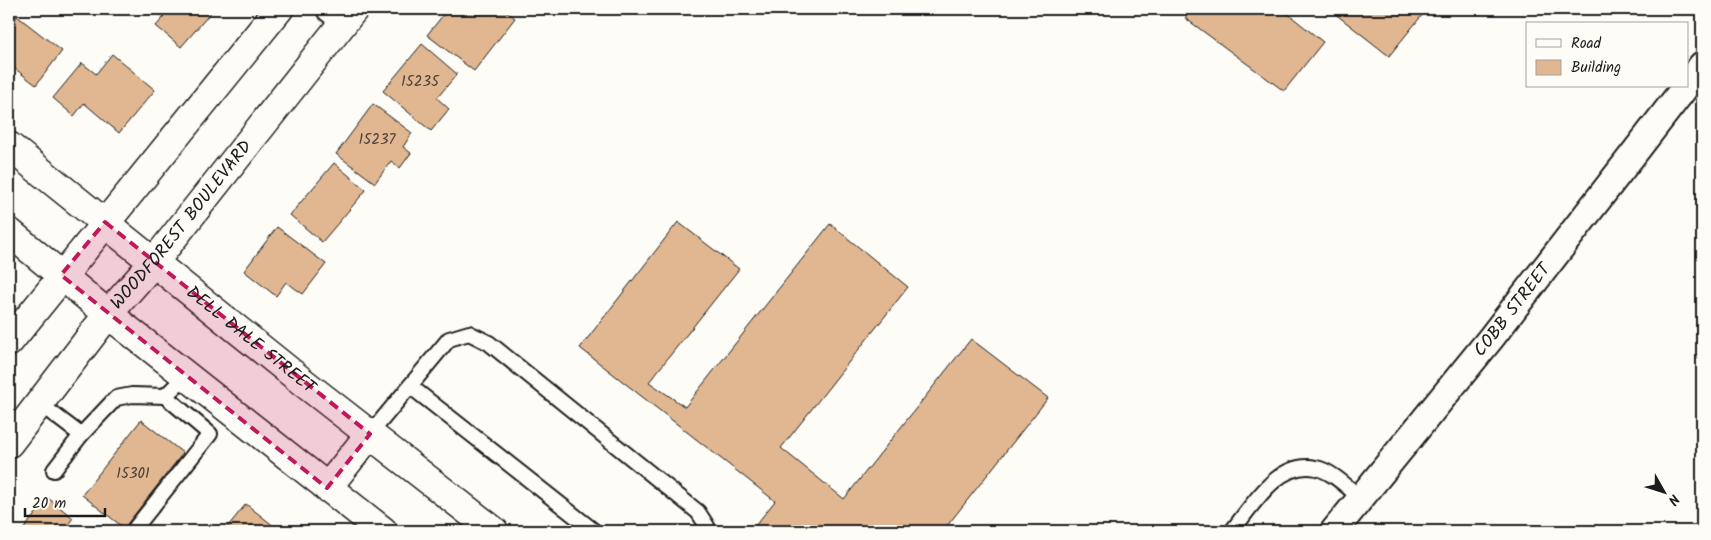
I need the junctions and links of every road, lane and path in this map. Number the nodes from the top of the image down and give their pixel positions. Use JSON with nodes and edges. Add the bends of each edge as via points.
{"nodes":[{"id":1,"x":279,"y":9,"type":"edge"},
{"id":2,"x":343,"y":13,"type":"edge"},
{"id":3,"x":1702,"y":65,"type":"edge"},
{"id":4,"x":1688,"y":85,"type":"edge"},
{"id":5,"x":1685,"y":88,"type":"edge"},
{"id":6,"x":9,"y":146,"type":"edge"},
{"id":7,"x":104,"y":222,"type":"junction"},
{"id":8,"x":9,"y":232,"type":"edge"},
{"id":9,"x":154,"y":262,"type":"junction"},
{"id":10,"x":61,"y":275,"type":"junction"},
{"id":11,"x":108,"y":314,"type":"junction"},
{"id":12,"x":9,"y":342,"type":"edge"},
{"id":13,"x":186,"y":376,"type":"junction"},
{"id":14,"x":410,"y":386,"type":"junction"},
{"id":15,"x":165,"y":396,"type":"junction"},
{"id":16,"x":40,"y":404,"type":"junction"},
{"id":17,"x":370,"y":434,"type":"junction"},
{"id":18,"x":81,"y":435,"type":"junction"},
{"id":19,"x":9,"y":443,"type":"edge"},
{"id":20,"x":54,"y":470,"type":"dead end"},
{"id":21,"x":327,"y":488,"type":"junction"},
{"id":22,"x":1361,"y":498,"type":"junction"},
{"id":23,"x":136,"y":527,"type":"dead end"},
{"id":24,"x":383,"y":531,"type":"edge"},
{"id":25,"x":494,"y":531,"type":"edge"},
{"id":26,"x":594,"y":531,"type":"edge"},
{"id":27,"x":706,"y":531,"type":"edge"},
{"id":28,"x":1232,"y":531,"type":"edge"},
{"id":29,"x":1334,"y":531,"type":"edge"}],
"edges":[{"from":1,"to":7,"type":"main road"},
{"from":2,"to":9,"type":"main road","name":"WOODFOREST BOULEVARD"},
{"from":3,"to":4,"type":"street","name":"COBB STREET"},
{"from":5,"to":22,"type":"street","name":"COBB STREET","via":[[1491,338]]},
{"from":6,"to":7,"type":"main road","name":"DELL DALE STREET"},
{"from":7,"to":9,"type":"main road","name":"DELL DALE STREET"},
{"from":7,"to":10,"type":"main road"},
{"from":8,"to":10,"type":"main road"},
{"from":9,"to":11,"type":"main road","name":"WOODFOREST BOULEVARD"},
{"from":9,"to":17,"type":"main road","name":"DELL DALE STREET"},
{"from":10,"to":11,"type":"main road"},
{"from":10,"to":12,"type":"main road"},
{"from":11,"to":13,"type":"main road"},
{"from":11,"to":16,"type":"main road","name":"WOODFOREST BOULEVARD"},
{"from":13,"to":15,"type":"lane"},
{"from":13,"to":21,"type":"main road"},
{"from":14,"to":17,"type":"lane"},
{"from":14,"to":26,"type":"lane"},
{"from":14,"to":27,"type":"lane","via":[[449,339],[469,333],[489,343],[698,512],[707,526]]},
{"from":15,"to":18,"type":"lane","via":[[116,398]]},
{"from":15,"to":23,"type":"lane","via":[[210,434]]},
{"from":16,"to":18,"type":"lane"},
{"from":16,"to":19,"type":"main road","name":"WOODFOREST BOULEVARD"},
{"from":17,"to":21,"type":"main road"},
{"from":17,"to":25,"type":"main road","name":"DELL DALE STREET"},
{"from":18,"to":20,"type":"lane"},
{"from":21,"to":24,"type":"main road"},
{"from":22,"to":28,"type":"lane","via":[[1317,468],[1296,468],[1274,480]]},
{"from":22,"to":29,"type":"street","name":"COBB STREET"}]}
